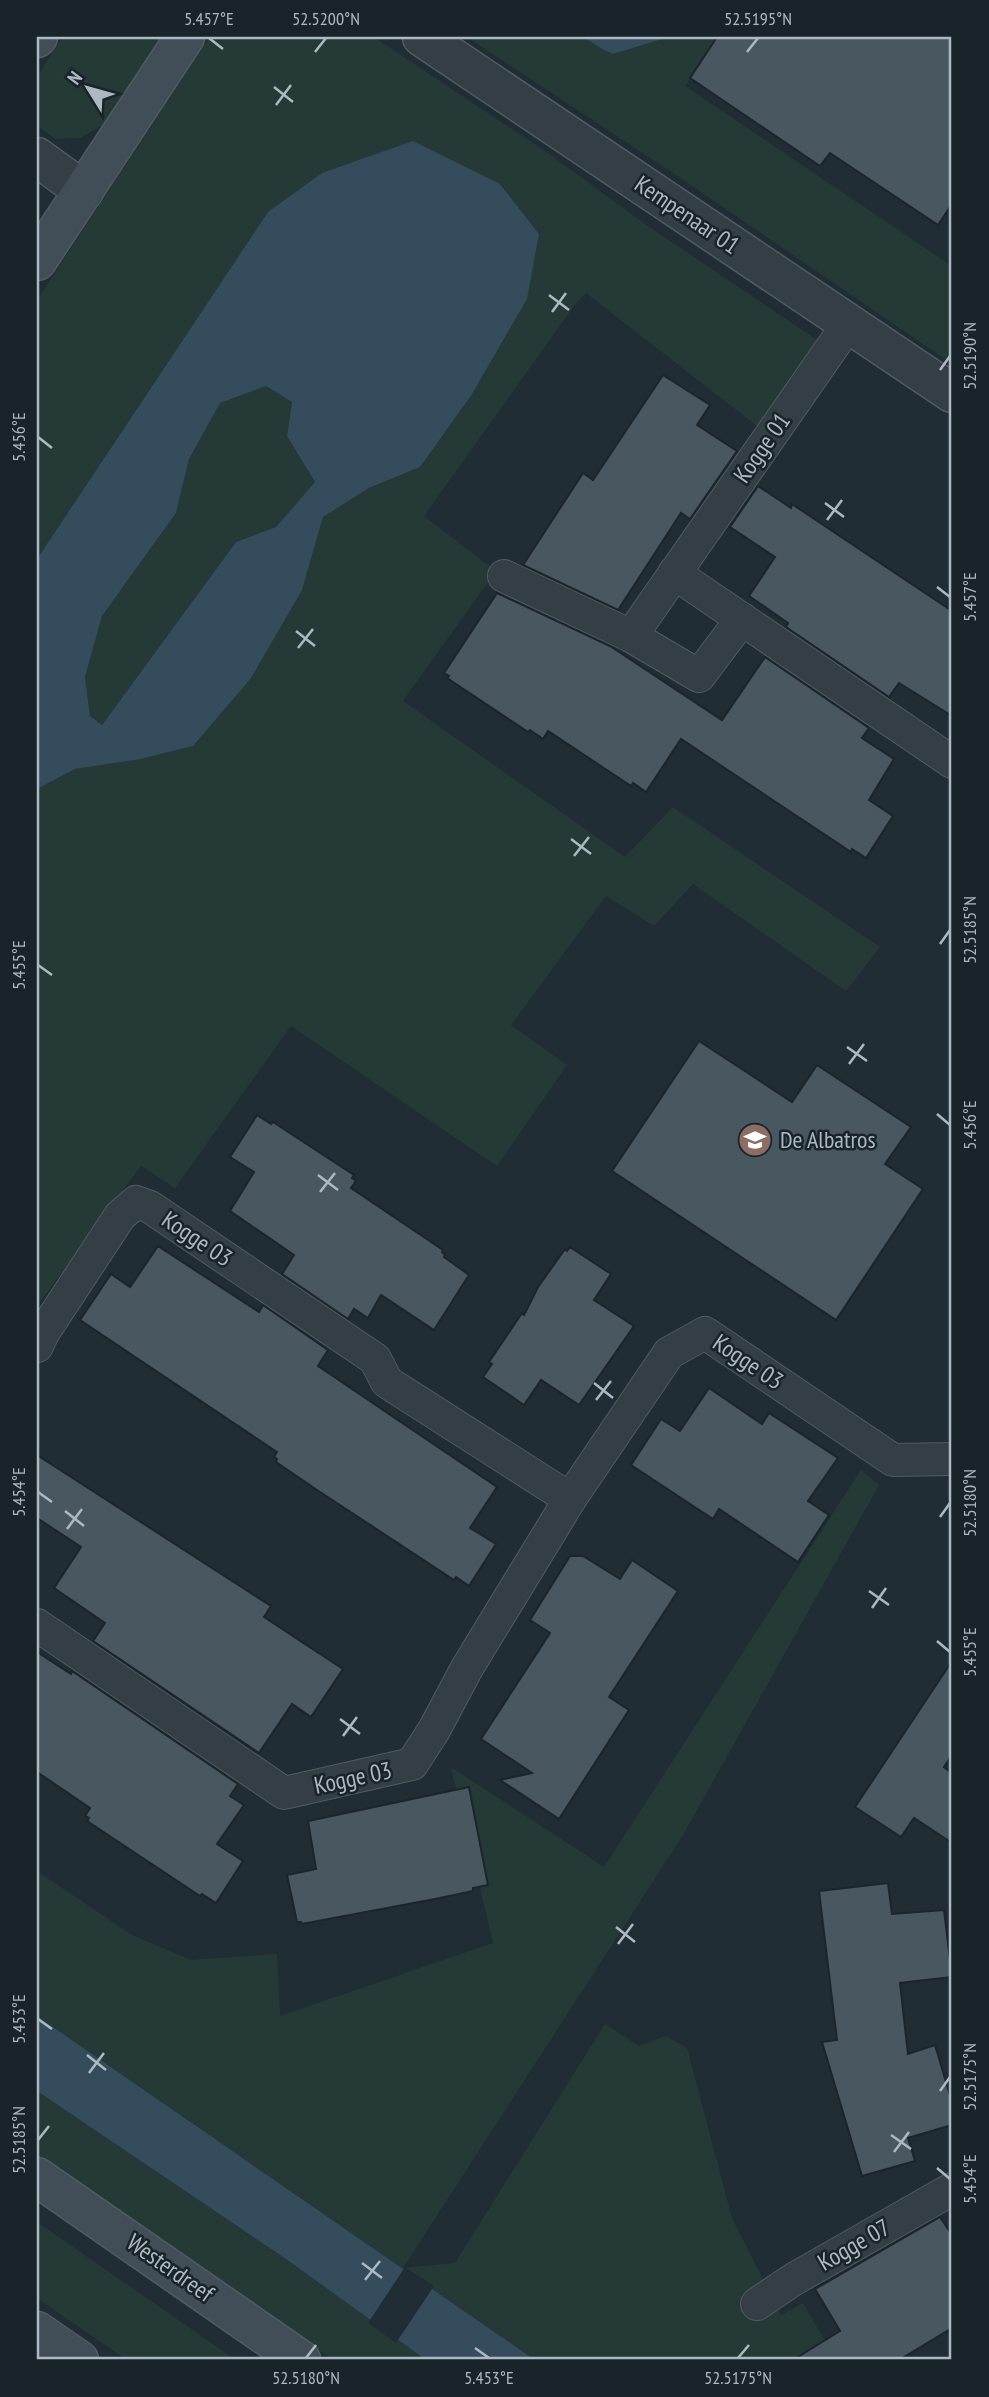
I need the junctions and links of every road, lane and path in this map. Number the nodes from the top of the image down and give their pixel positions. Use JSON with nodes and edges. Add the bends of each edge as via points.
{"nodes":[{"id":1,"x":185,"y":37,"type":"edge"},
{"id":2,"x":422,"y":37,"type":"edge"},
{"id":3,"x":37,"y":157,"type":"edge"},
{"id":4,"x":84,"y":191,"type":"junction"},
{"id":5,"x":37,"y":261,"type":"edge"},
{"id":6,"x":849,"y":323,"type":"junction"},
{"id":7,"x":952,"y":393,"type":"edge"},
{"id":8,"x":674,"y":573,"type":"junction"},
{"id":9,"x":504,"y":576,"type":"dead end"},
{"id":10,"x":741,"y":619,"type":"junction"},
{"id":11,"x":631,"y":636,"type":"junction"},
{"id":12,"x":952,"y":762,"type":"edge"},
{"id":13,"x":37,"y":1346,"type":"edge"},
{"id":14,"x":948,"y":1459,"type":"edge"},
{"id":15,"x":570,"y":1499,"type":"junction"},
{"id":16,"x":37,"y":1625,"type":"edge"},
{"id":17,"x":37,"y":2178,"type":"edge"},
{"id":18,"x":952,"y":2189,"type":"edge"},
{"id":19,"x":757,"y":2304,"type":"dead end"},
{"id":20,"x":37,"y":2331,"type":"edge"},
{"id":21,"x":79,"y":2360,"type":"edge"},
{"id":22,"x":301,"y":2360,"type":"edge"}],
"edges":[{"from":1,"to":4,"type":"main road"},
{"from":2,"to":6,"type":"street","name":"Kempenaar 01"},
{"from":3,"to":4,"type":"street"},
{"from":4,"to":5,"type":"main road"},
{"from":6,"to":7,"type":"street","name":"Kempenaar 01"},
{"from":6,"to":8,"type":"street","name":"Kogge 01"},
{"from":8,"to":10,"type":"street"},
{"from":8,"to":11,"type":"street","name":"Kogge 01"},
{"from":9,"to":11,"type":"street"},
{"from":10,"to":11,"type":"street","via":[[699,676]]},
{"from":10,"to":12,"type":"street"},
{"from":13,"to":15,"type":"street","name":"Kogge 03","via":[[120,1216],[136,1202],[150,1207],[375,1359],[387,1382]]},
{"from":14,"to":15,"type":"street","name":"Kogge 03","via":[[893,1460],[705,1333],[669,1353]]},
{"from":15,"to":16,"type":"street","name":"Kogge 03","via":[[412,1764],[284,1793]]},
{"from":17,"to":22,"type":"main road","name":"Westerdreef"},
{"from":18,"to":19,"type":"street","name":"Kogge 07"},
{"from":20,"to":21,"type":"main road"}]}
